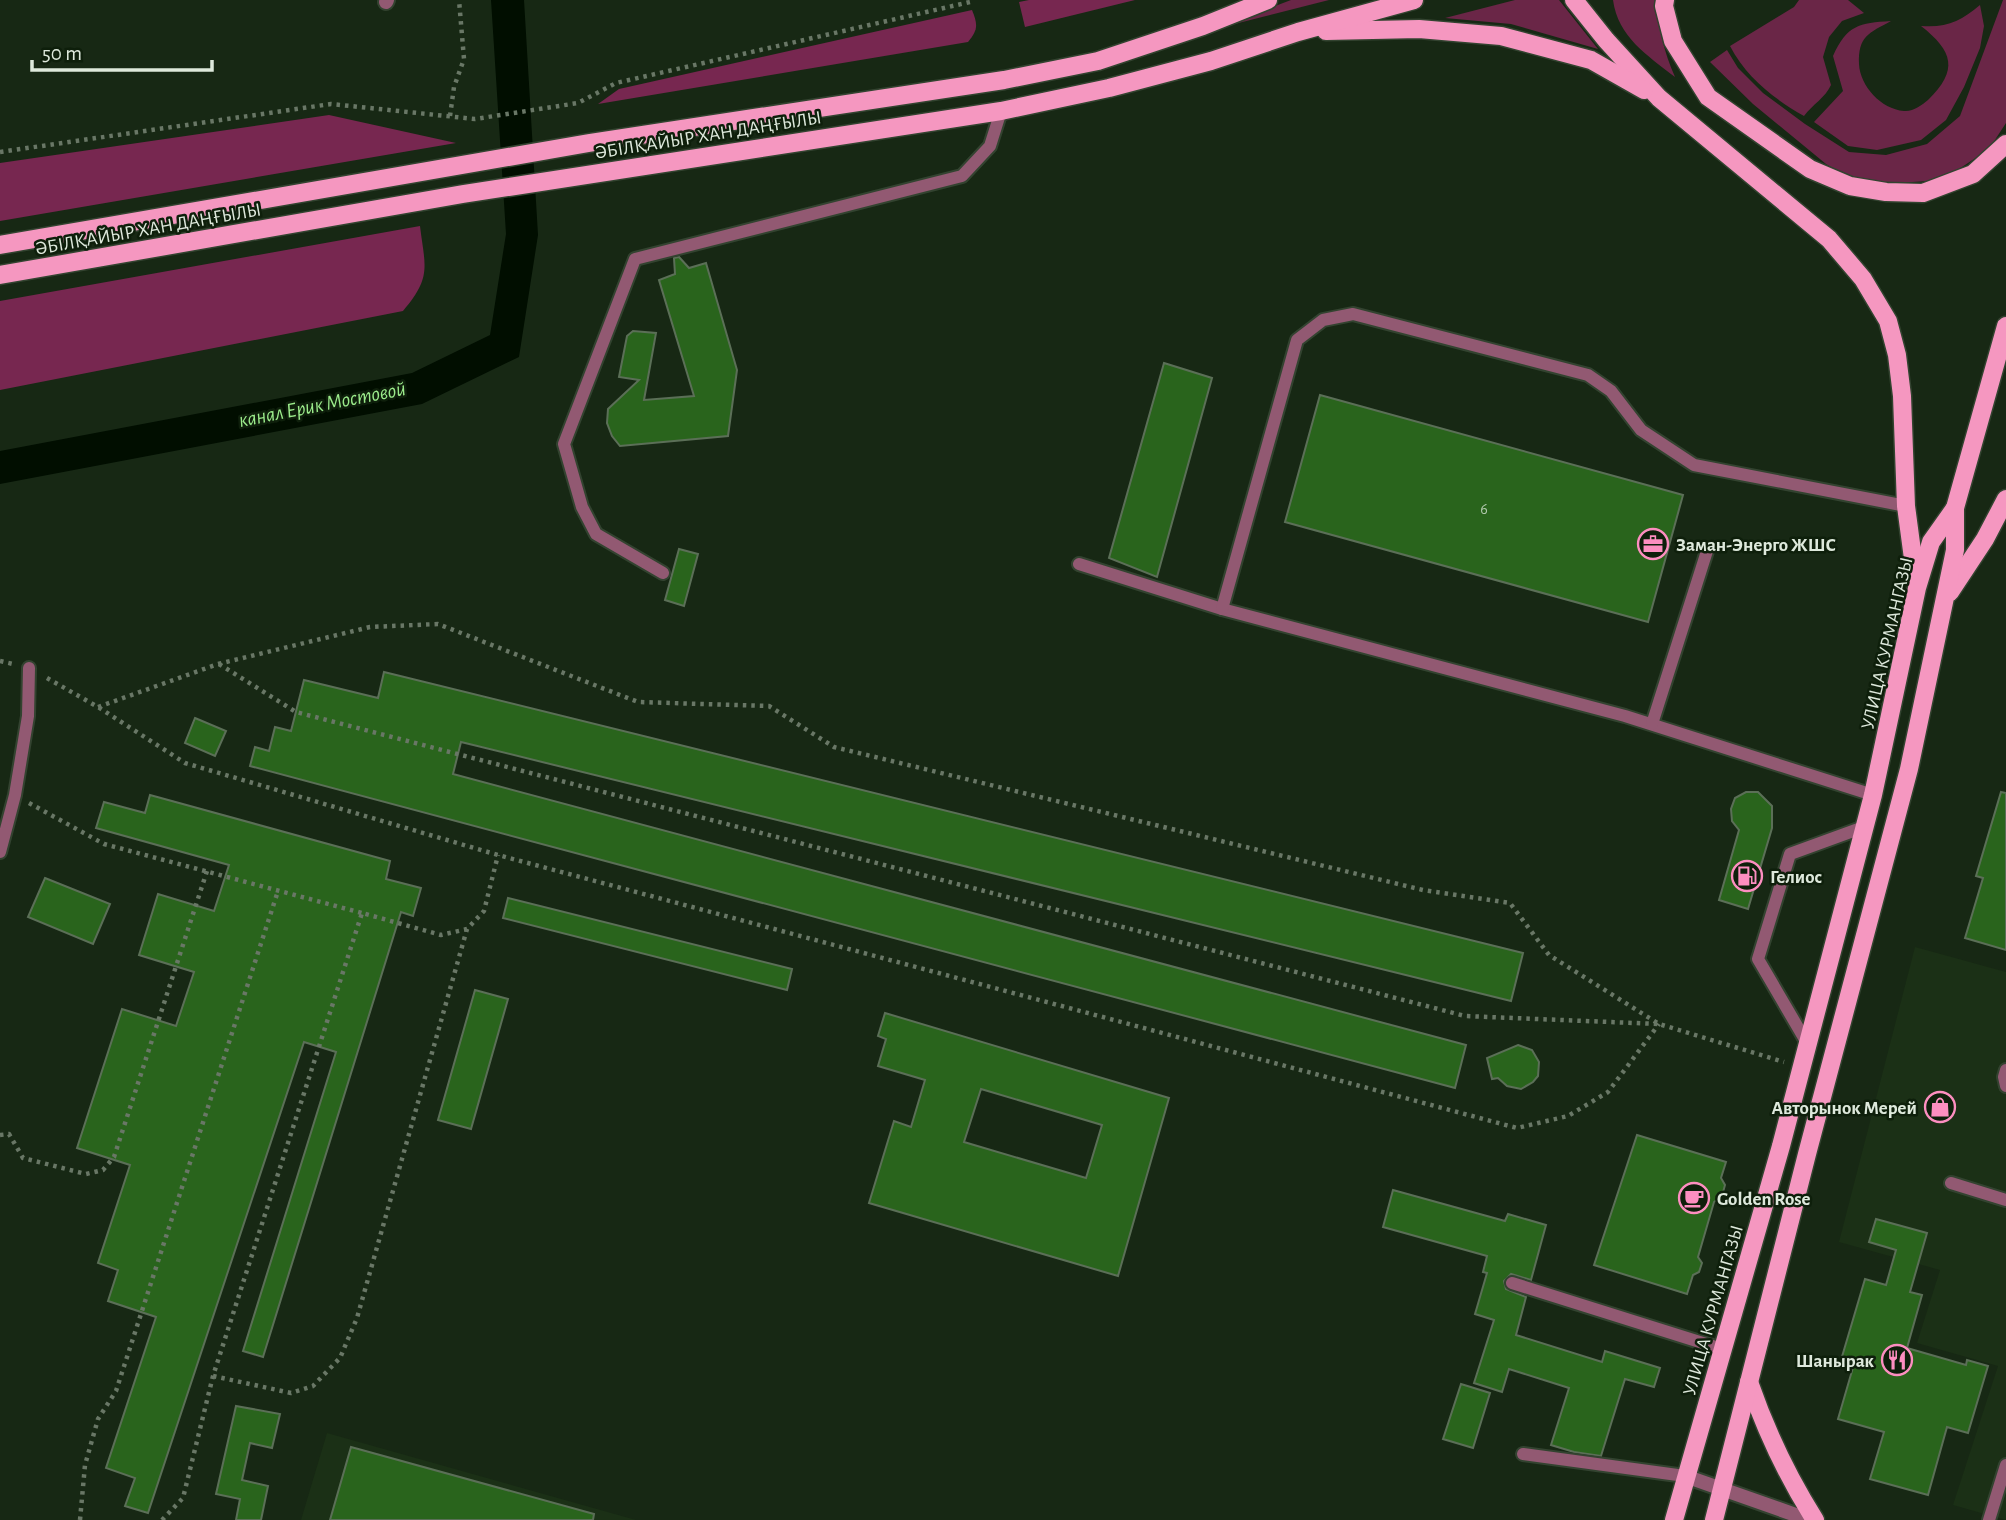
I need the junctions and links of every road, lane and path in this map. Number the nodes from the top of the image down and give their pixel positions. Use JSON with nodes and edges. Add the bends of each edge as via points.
{"nodes":[{"id":1,"x":459,"y":0,"type":"edge"},
{"id":2,"x":1268,"y":0,"type":"edge"},
{"id":3,"x":1414,"y":0,"type":"edge"},
{"id":4,"x":1574,"y":0,"type":"edge"},
{"id":5,"x":1665,"y":0,"type":"edge"},
{"id":6,"x":970,"y":2,"type":"dead end"},
{"id":7,"x":1298,"y":32,"type":"junction"},
{"id":8,"x":1659,"y":98,"type":"junction"},
{"id":9,"x":1001,"y":111,"type":"junction"},
{"id":10,"x":450,"y":116,"type":"junction"},
{"id":11,"x":2006,"y":144,"type":"edge"},
{"id":12,"x":0,"y":152,"type":"edge"},
{"id":13,"x":0,"y":245,"type":"edge"},
{"id":14,"x":0,"y":275,"type":"edge"},
{"id":15,"x":2006,"y":326,"type":"edge"},
{"id":16,"x":2006,"y":499,"type":"edge"},
{"id":17,"x":1906,"y":506,"type":"junction"},
{"id":18,"x":1955,"y":508,"type":"junction"},
{"id":19,"x":1707,"y":551,"type":"dead end"},
{"id":20,"x":1079,"y":564,"type":"dead end"},
{"id":21,"x":663,"y":573,"type":"dead end"},
{"id":22,"x":1917,"y":588,"type":"junction"},
{"id":23,"x":1944,"y":600,"type":"junction"},
{"id":24,"x":1222,"y":609,"type":"junction"},
{"id":25,"x":0,"y":661,"type":"edge"},
{"id":26,"x":218,"y":664,"type":"junction"},
{"id":27,"x":29,"y":668,"type":"junction"},
{"id":28,"x":98,"y":707,"type":"junction"},
{"id":29,"x":1652,"y":724,"type":"junction"},
{"id":30,"x":15,"y":795,"type":"junction"},
{"id":31,"x":1873,"y":795,"type":"junction"},
{"id":32,"x":1864,"y":827,"type":"junction"},
{"id":33,"x":1891,"y":834,"type":"junction"},
{"id":34,"x":0,"y":852,"type":"edge"},
{"id":35,"x":498,"y":855,"type":"junction"},
{"id":36,"x":207,"y":871,"type":"junction"},
{"id":37,"x":278,"y":891,"type":"junction"},
{"id":38,"x":362,"y":913,"type":"junction"},
{"id":39,"x":467,"y":929,"type":"junction"},
{"id":40,"x":1659,"y":1024,"type":"junction"},
{"id":41,"x":1809,"y":1036,"type":"junction"},
{"id":42,"x":1837,"y":1037,"type":"junction"},
{"id":43,"x":1801,"y":1068,"type":"junction"},
{"id":44,"x":2006,"y":1070,"type":"edge"},
{"id":45,"x":2006,"y":1086,"type":"edge"},
{"id":46,"x":0,"y":1135,"type":"edge"},
{"id":47,"x":1951,"y":1183,"type":"dead end"},
{"id":48,"x":2006,"y":1200,"type":"edge"},
{"id":49,"x":1753,"y":1241,"type":"junction"},
{"id":50,"x":1783,"y":1249,"type":"junction"},
{"id":51,"x":1512,"y":1283,"type":"dead end"},
{"id":52,"x":1722,"y":1349,"type":"junction"},
{"id":53,"x":213,"y":1376,"type":"junction"},
{"id":54,"x":1749,"y":1382,"type":"junction"},
{"id":55,"x":1523,"y":1454,"type":"dead end"},
{"id":56,"x":2006,"y":1465,"type":"edge"},
{"id":57,"x":1685,"y":1476,"type":"junction"},
{"id":58,"x":1722,"y":1490,"type":"junction"},
{"id":59,"x":80,"y":1520,"type":"edge"},
{"id":60,"x":162,"y":1520,"type":"edge"},
{"id":61,"x":1674,"y":1520,"type":"edge"},
{"id":62,"x":1714,"y":1520,"type":"edge"},
{"id":63,"x":1812,"y":1520,"type":"edge"},
{"id":64,"x":1989,"y":1520,"type":"edge"}],
"edges":[{"from":1,"to":10,"type":"path","via":[[464,59]]},
{"from":2,"to":13,"type":"main road","name":"ӘБІЛҚАЙЫР ХАН ДАҢҒЫЛЫ","via":[[1098,61],[1004,80],[589,143]]},
{"from":3,"to":7,"type":"main road","name":"ӘБІЛҚАЙЫР ХАН ДАҢҒЫЛЫ"},
{"from":4,"to":8,"type":"main road"},
{"from":5,"to":11,"type":"main road","via":[[1673,41],[1708,97],[1810,169],[1850,186],[1923,193],[1973,174]]},
{"from":6,"to":10,"type":"path","via":[[616,83],[578,103],[475,119]]},
{"from":7,"to":8,"type":"main road","via":[[1419,29],[1501,36],[1591,60]]},
{"from":7,"to":9,"type":"main road","name":"ӘБІЛҚАЙЫР ХАН ДАҢҒЫЛЫ","via":[[1122,85]]},
{"from":8,"to":17,"type":"main road","via":[[1829,239],[1863,279],[1888,321],[1897,355]]},
{"from":9,"to":14,"type":"main road","name":"ӘБІЛҚАЙЫР ХАН ДАҢҒЫЛЫ","via":[[463,194]]},
{"from":9,"to":21,"type":"lane","via":[[990,146],[962,176],[635,259],[564,444],[582,507],[596,534]]},
{"from":10,"to":12,"type":"path","via":[[331,103]]},
{"from":15,"to":18,"type":"main road","name":"УЛИЦА КУРМАНГАЗЫ"},
{"from":16,"to":23,"type":"main road"},
{"from":17,"to":22,"type":"main road"},
{"from":17,"to":24,"type":"lane","via":[[1694,466],[1641,430],[1611,391],[1588,375],[1353,314],[1323,320],[1297,340]]},
{"from":18,"to":22,"type":"main road","name":"УЛИЦА КУРМАНГАЗЫ","via":[[1931,542]]},
{"from":18,"to":23,"type":"main road","name":"УЛИЦА КУРМАНГАЗЫ","via":[[1955,550]]},
{"from":19,"to":29,"type":"lane"},
{"from":20,"to":24,"type":"lane"},
{"from":22,"to":31,"type":"main road","name":"УЛИЦА КУРМАНГАЗЫ"},
{"from":23,"to":33,"type":"main road","name":"УЛИЦА КУРМАНГАЗЫ"},
{"from":24,"to":29,"type":"lane"},
{"from":25,"to":27,"type":"path"},
{"from":26,"to":28,"type":"path"},
{"from":26,"to":40,"type":"path","via":[[296,712],[1465,1016]]},
{"from":26,"to":40,"type":"path","via":[[370,627],[438,624],[638,702],[769,706],[834,747],[1423,890],[1510,903],[1549,955]]},
{"from":27,"to":28,"type":"path"},
{"from":27,"to":30,"type":"lane","via":[[28,716]]},
{"from":28,"to":35,"type":"path","via":[[186,763]]},
{"from":29,"to":31,"type":"lane"},
{"from":30,"to":34,"type":"lane"},
{"from":30,"to":36,"type":"path","via":[[104,844]]},
{"from":31,"to":32,"type":"main road","name":"УЛИЦА КУРМАНГАЗЫ"},
{"from":32,"to":33,"type":"main road","via":[[1876,839]]},
{"from":32,"to":41,"type":"main road","name":"УЛИЦА КУРМАНГАЗЫ"},
{"from":32,"to":41,"type":"lane","via":[[1790,854],[1758,959]]},
{"from":33,"to":42,"type":"main road"},
{"from":35,"to":39,"type":"path","via":[[484,911]]},
{"from":35,"to":40,"type":"path","via":[[1517,1128],[1567,1116],[1608,1092]]},
{"from":36,"to":37,"type":"path"},
{"from":36,"to":46,"type":"path","via":[[114,1157],[103,1170],[86,1174],[23,1158],[9,1134]]},
{"from":37,"to":38,"type":"path"},
{"from":37,"to":59,"type":"path","via":[[117,1391],[98,1419],[85,1465]]},
{"from":38,"to":39,"type":"path","via":[[441,935]]},
{"from":38,"to":53,"type":"path"},
{"from":39,"to":53,"type":"path","via":[[356,1318],[340,1359],[313,1386],[291,1394]]},
{"from":40,"to":43,"type":"path"},
{"from":41,"to":42,"type":"main road","via":[[1819,1025],[1826,1025]]},
{"from":41,"to":43,"type":"main road","name":"УЛИЦА КУРМАНГАЗЫ"},
{"from":42,"to":50,"type":"main road"},
{"from":43,"to":49,"type":"main road","name":"УЛИЦА КУРМАНГАЗЫ"},
{"from":44,"to":45,"type":"lane"},
{"from":47,"to":48,"type":"lane"},
{"from":49,"to":50,"type":"main road","via":[[1766,1254]]},
{"from":49,"to":52,"type":"main road","name":"УЛИЦА КУРМАНГАЗЫ"},
{"from":50,"to":54,"type":"main road"},
{"from":51,"to":52,"type":"lane"},
{"from":52,"to":57,"type":"main road","name":"УЛИЦА КУРМАНГАЗЫ"},
{"from":53,"to":60,"type":"path","via":[[184,1498]]},
{"from":54,"to":58,"type":"main road"},
{"from":54,"to":63,"type":"main road"},
{"from":55,"to":57,"type":"lane"},
{"from":56,"to":64,"type":"lane"},
{"from":57,"to":58,"type":"street"},
{"from":57,"to":61,"type":"main road","name":"УЛИЦА КУРМАНГАЗЫ"},
{"from":58,"to":62,"type":"main road"},
{"from":58,"to":63,"type":"street"}]}
